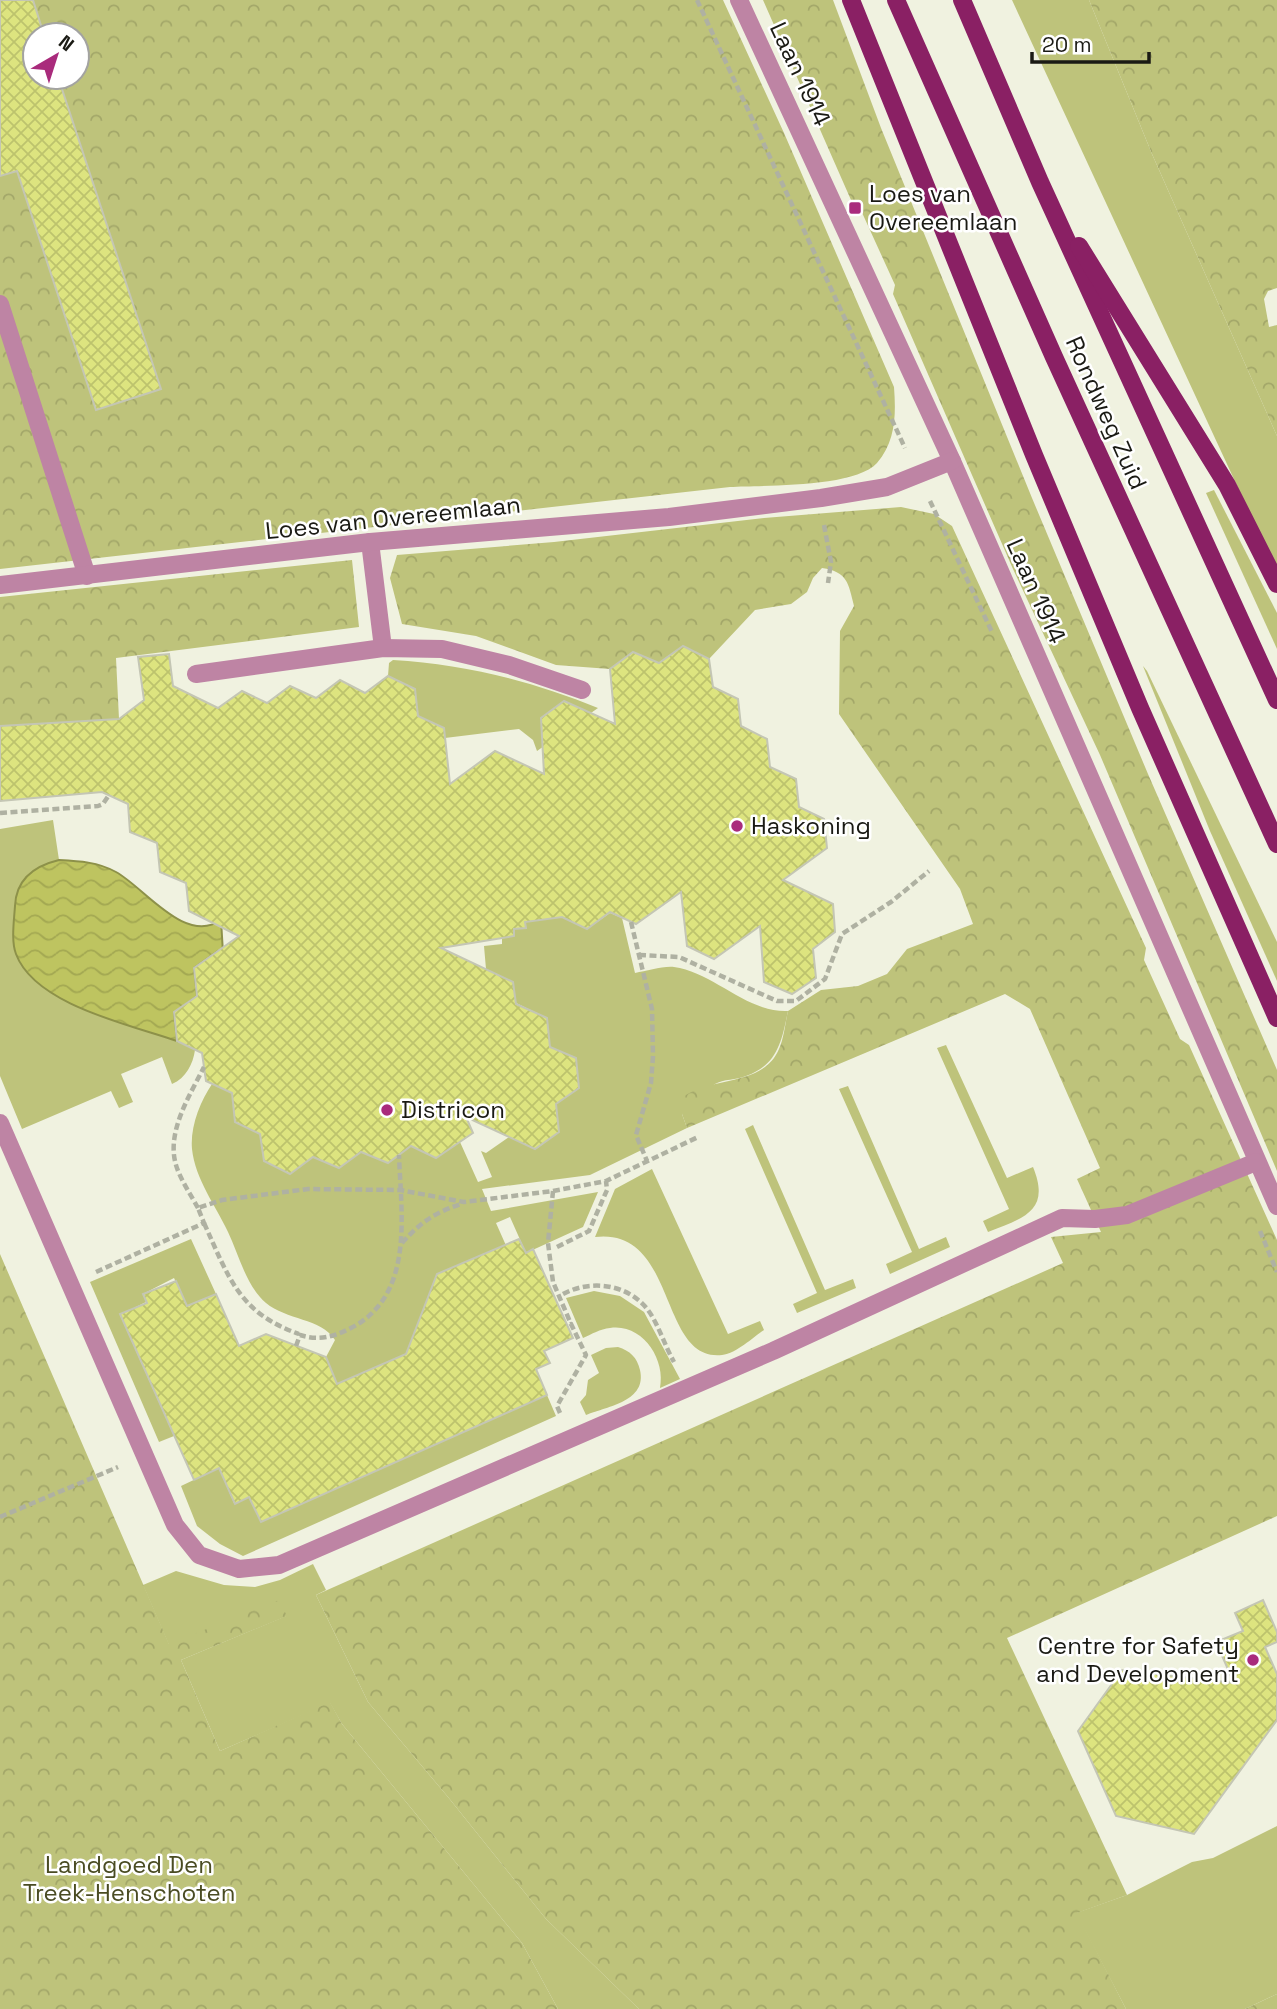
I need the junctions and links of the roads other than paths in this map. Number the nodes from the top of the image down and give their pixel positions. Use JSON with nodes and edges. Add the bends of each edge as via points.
{"nodes":[{"id":1,"x":739,"y":0,"type":"edge"},
{"id":2,"x":851,"y":0,"type":"edge"},
{"id":3,"x":896,"y":0,"type":"edge"},
{"id":4,"x":962,"y":0,"type":"edge"},
{"id":5,"x":1040,"y":182,"type":"junction"},
{"id":6,"x":0,"y":304,"type":"edge"},
{"id":7,"x":953,"y":461,"type":"junction"},
{"id":8,"x":370,"y":542,"type":"junction"},
{"id":9,"x":87,"y":576,"type":"junction"},
{"id":10,"x":1277,"y":584,"type":"edge"},
{"id":11,"x":0,"y":585,"type":"edge"},
{"id":12,"x":383,"y":648,"type":"junction"},
{"id":13,"x":196,"y":674,"type":"dead end"},
{"id":14,"x":582,"y":690,"type":"dead end"},
{"id":15,"x":1277,"y":700,"type":"edge"},
{"id":16,"x":1277,"y":844,"type":"edge"},
{"id":17,"x":1277,"y":1018,"type":"edge"},
{"id":18,"x":0,"y":1123,"type":"edge"},
{"id":19,"x":1256,"y":1162,"type":"junction"},
{"id":20,"x":1277,"y":1206,"type":"edge"}],
"edges":[{"from":1,"to":7,"type":"street","name":"Laan 1914"},
{"from":2,"to":17,"type":"main road","via":[[1034,455]]},
{"from":3,"to":16,"type":"main road","name":"Rondweg Zuid"},
{"from":4,"to":5,"type":"main road","name":"Rondweg Zuid"},
{"from":5,"to":10,"type":"main road","via":[[1227,485]]},
{"from":5,"to":15,"type":"main road","name":"Rondweg Zuid"},
{"from":6,"to":9,"type":"street"},
{"from":7,"to":8,"type":"street","name":"Loes van Overeemlaan","via":[[887,487],[821,498],[669,517]]},
{"from":7,"to":19,"type":"street","name":"Laan 1914"},
{"from":8,"to":9,"type":"street","name":"Loes van Overeemlaan"},
{"from":8,"to":12,"type":"street"},
{"from":9,"to":11,"type":"street","name":"Loes van Overeemlaan"},
{"from":12,"to":13,"type":"street"},
{"from":12,"to":14,"type":"street","via":[[442,649]]},
{"from":18,"to":19,"type":"street","via":[[175,1525],[199,1555],[239,1569],[279,1565],[690,1387],[1062,1218],[1127,1215]]},
{"from":19,"to":20,"type":"street","name":"Laan 1914"}]}
